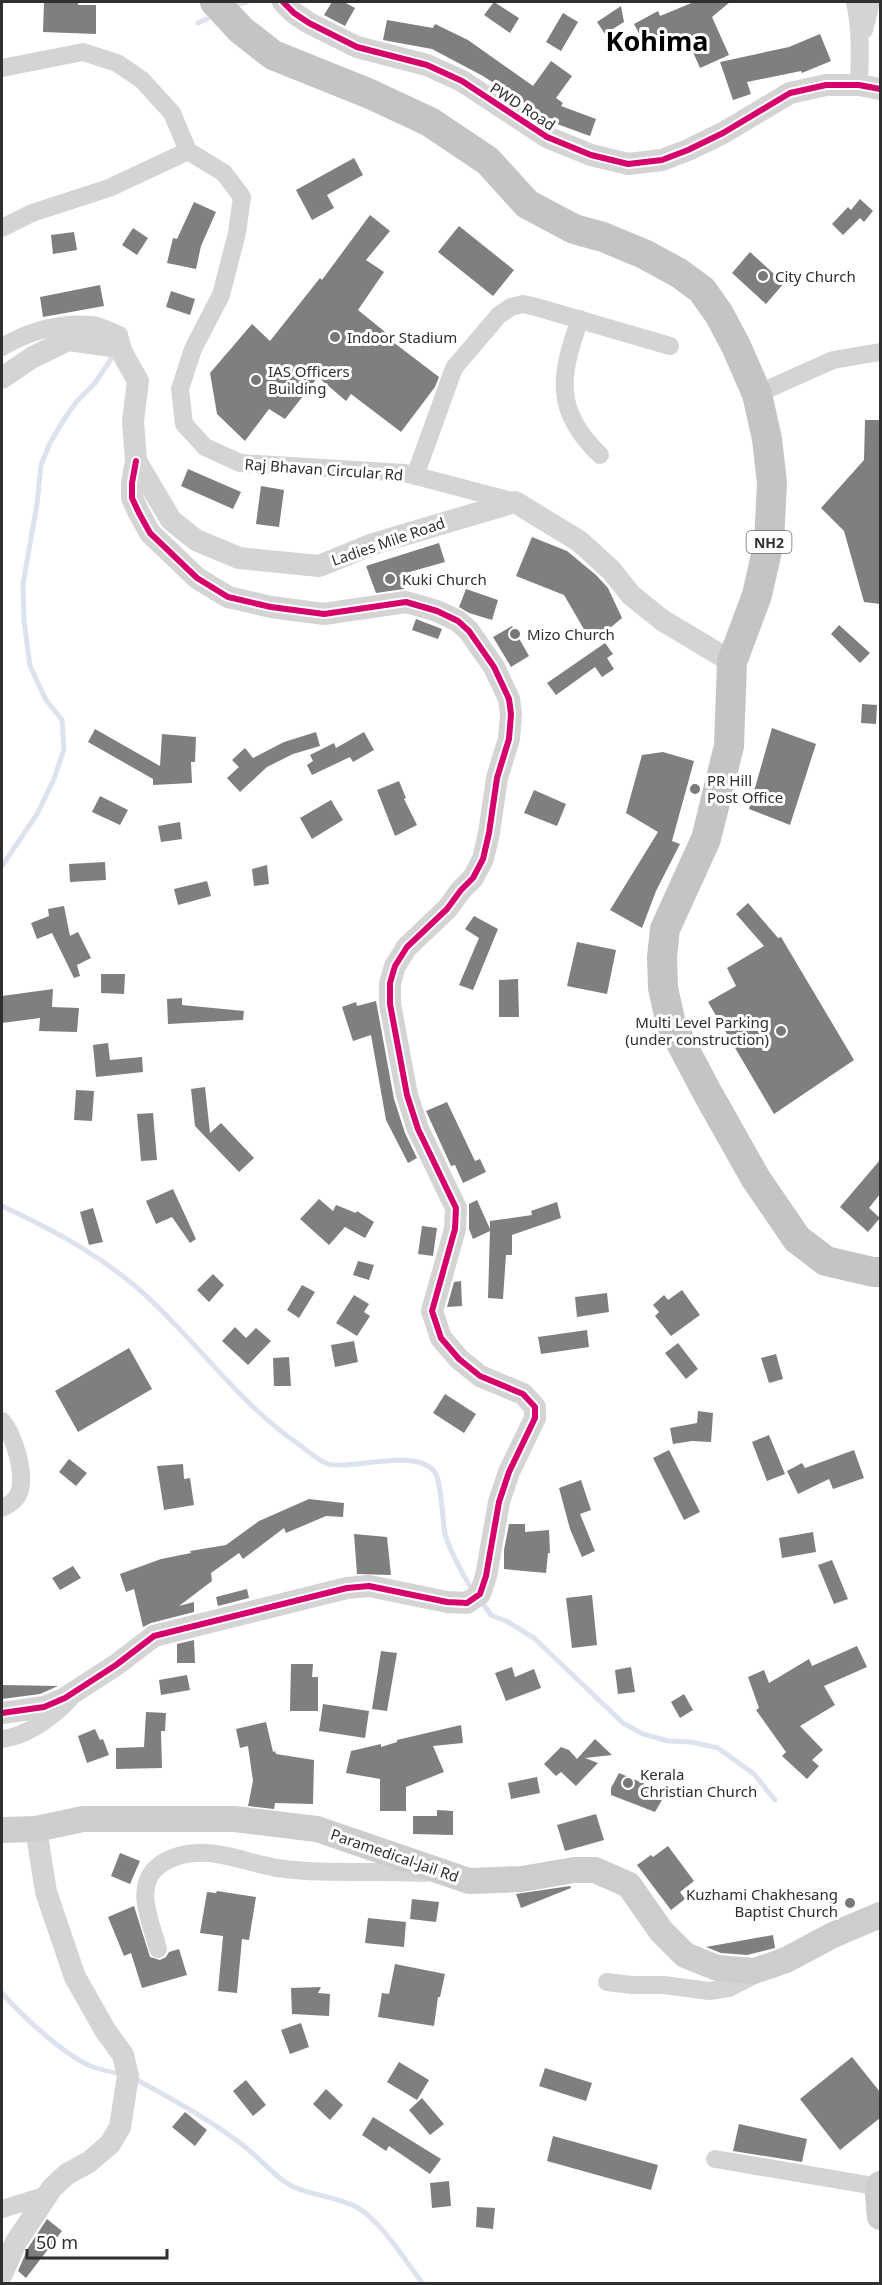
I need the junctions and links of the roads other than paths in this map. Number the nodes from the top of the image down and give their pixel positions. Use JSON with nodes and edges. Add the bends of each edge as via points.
{"nodes":[{"id":1,"x":215,"y":2,"type":"edge"},
{"id":2,"x":283,"y":2,"type":"edge"},
{"id":3,"x":855,"y":2,"type":"edge"},
{"id":4,"x":871,"y":2,"type":"edge"},
{"id":5,"x":860,"y":44,"type":"junction"},
{"id":6,"x":2,"y":68,"type":"edge"},
{"id":7,"x":870,"y":87,"type":"edge"},
{"id":8,"x":188,"y":151,"type":"junction"},
{"id":9,"x":2,"y":228,"type":"edge"},
{"id":10,"x":580,"y":319,"type":"junction"},
{"id":11,"x":670,"y":346,"type":"dead end"},
{"id":12,"x":2,"y":347,"type":"edge"},
{"id":13,"x":880,"y":352,"type":"edge"},
{"id":14,"x":126,"y":359,"type":"junction"},
{"id":15,"x":2,"y":378,"type":"edge"},
{"id":16,"x":757,"y":394,"type":"junction"},
{"id":17,"x":600,"y":455,"type":"dead end"},
{"id":18,"x":136,"y":460,"type":"junction"},
{"id":19,"x":416,"y":476,"type":"junction"},
{"id":20,"x":516,"y":502,"type":"junction"},
{"id":21,"x":732,"y":662,"type":"junction"},
{"id":22,"x":880,"y":1272,"type":"edge"},
{"id":23,"x":2,"y":1421,"type":"edge"},
{"id":24,"x":2,"y":1508,"type":"edge"},
{"id":25,"x":85,"y":1685,"type":"junction"},
{"id":26,"x":2,"y":1713,"type":"edge"},
{"id":27,"x":2,"y":1739,"type":"edge"},
{"id":28,"x":36,"y":1829,"type":"junction"},
{"id":29,"x":2,"y":1830,"type":"edge"},
{"id":30,"x":450,"y":1874,"type":"junction"},
{"id":31,"x":880,"y":1915,"type":"edge"},
{"id":32,"x":158,"y":1949,"type":"dead end"},
{"id":33,"x":772,"y":1965,"type":"junction"},
{"id":34,"x":607,"y":1982,"type":"dead end"},
{"id":35,"x":715,"y":2159,"type":"dead end"},
{"id":36,"x":880,"y":2185,"type":"edge"},
{"id":37,"x":47,"y":2195,"type":"junction"},
{"id":38,"x":2,"y":2209,"type":"edge"},
{"id":39,"x":880,"y":2217,"type":"edge"},
{"id":40,"x":2,"y":2274,"type":"edge"}],
"edges":[{"from":1,"to":16,"type":"highway","number":"NH2","via":[[241,30],[273,55],[430,122],[488,161],[527,204],[574,229],[644,254],[679,273],[702,290],[719,314]]},
{"from":2,"to":7,"type":"street","name":"PWD Road","via":[[309,23],[357,47],[427,65],[462,81],[547,137],[591,155],[628,164],[662,160],[688,150],[723,134],[790,93],[826,85]]},
{"from":3,"to":5,"type":"street"},
{"from":4,"to":5,"type":"street"},
{"from":5,"to":7,"type":"street"},
{"from":6,"to":8,"type":"street","via":[[83,52],[117,63],[142,80],[172,113]]},
{"from":8,"to":9,"type":"street","via":[[109,188],[32,213]]},
{"from":8,"to":19,"type":"street","name":"Raj Bhavan Circular Rd","via":[[224,173],[242,197],[237,233],[220,295],[193,349],[180,388],[184,424],[205,447],[240,463]]},
{"from":10,"to":11,"type":"street"},
{"from":10,"to":17,"type":"street","via":[[567,355],[564,387],[574,423]]},
{"from":10,"to":19,"type":"street","via":[[523,304],[499,315],[454,368]]},
{"from":12,"to":14,"type":"street","via":[[20,336],[60,325],[95,325],[119,335]]},
{"from":13,"to":16,"type":"street","via":[[834,360]]},
{"from":14,"to":15,"type":"street","via":[[119,347],[68,340]]},
{"from":14,"to":18,"type":"street","name":"Ladies Mile Road","via":[[138,381],[133,421]]},
{"from":16,"to":21,"type":"highway","number":"NH2","via":[[772,483],[769,542],[757,596]]},
{"from":18,"to":20,"type":"street","name":"Ladies Mile Road","via":[[171,520],[196,540],[239,558],[319,566],[373,544]]},
{"from":18,"to":25,"type":"street","via":[[132,498],[150,533],[188,571],[220,592],[251,604],[324,614],[406,602],[437,611],[469,631],[494,667],[509,699],[509,739],[497,778],[483,859],[447,909],[407,947],[395,966],[390,1004],[417,1130],[456,1208],[455,1229],[432,1311],[441,1338],[480,1376],[523,1394],[535,1407],[535,1418],[508,1472],[480,1594],[467,1603],[369,1586],[347,1588],[154,1636]]},
{"from":19,"to":20,"type":"street","name":"Raj Bhavan Circular Rd"},
{"from":20,"to":21,"type":"street","via":[[579,540],[631,595],[662,620]]},
{"from":21,"to":22,"type":"highway","number":"NH2","via":[[729,746],[706,839],[665,929],[663,988],[671,1024],[756,1179],[797,1239],[826,1261]]},
{"from":23,"to":24,"type":"street","via":[[16,1445],[21,1477],[19,1492],[11,1504]]},
{"from":25,"to":26,"type":"street","via":[[44,1707]]},
{"from":25,"to":27,"type":"street","via":[[56,1713],[29,1731]]},
{"from":28,"to":29,"type":"main road","name":"Paramedical-Jail Rd"},
{"from":28,"to":30,"type":"main road","name":"Paramedical-Jail Rd","via":[[83,1819],[234,1819],[317,1829]]},
{"from":28,"to":37,"type":"street","via":[[46,1892],[75,1977],[123,2055],[128,2076],[120,2127],[110,2144],[67,2174]]},
{"from":30,"to":32,"type":"street","via":[[310,1871],[198,1853],[179,1855],[153,1871],[146,1884],[145,1896]]},
{"from":30,"to":33,"type":"main road","name":"Paramedical-Jail Rd","via":[[469,1881],[595,1870],[629,1885],[661,1931],[685,1955],[717,1968],[754,1971]]},
{"from":31,"to":33,"type":"main road","name":"Paramedical-Jail Rd"},
{"from":33,"to":34,"type":"street","via":[[729,1988],[709,1991]]},
{"from":35,"to":36,"type":"street"},
{"from":36,"to":39,"type":"main road"},
{"from":37,"to":38,"type":"street"},
{"from":37,"to":40,"type":"street","via":[[16,2242]]}]}
